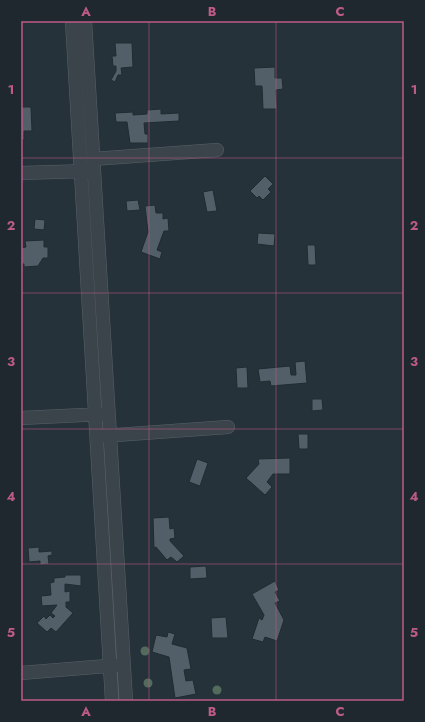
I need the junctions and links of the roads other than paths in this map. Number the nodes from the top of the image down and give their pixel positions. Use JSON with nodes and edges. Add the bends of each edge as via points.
{"nodes":[{"id":1,"x":72,"y":21,"type":"edge"},
{"id":2,"x":85,"y":21,"type":"edge"},
{"id":3,"x":217,"y":150,"type":"dead end"},
{"id":4,"x":94,"y":165,"type":"junction"},
{"id":5,"x":81,"y":171,"type":"junction"},
{"id":6,"x":21,"y":174,"type":"edge"},
{"id":7,"x":95,"y":414,"type":"junction"},
{"id":8,"x":110,"y":414,"type":"junction"},
{"id":9,"x":21,"y":418,"type":"edge"},
{"id":10,"x":228,"y":427,"type":"dead end"},
{"id":11,"x":110,"y":435,"type":"junction"},
{"id":12,"x":96,"y":436,"type":"junction"},
{"id":13,"x":124,"y":664,"type":"junction"},
{"id":14,"x":110,"y":666,"type":"junction"},
{"id":15,"x":21,"y":673,"type":"edge"},
{"id":16,"x":112,"y":701,"type":"edge"},
{"id":17,"x":126,"y":701,"type":"edge"}],
"edges":[{"from":1,"to":5,"type":"street"},
{"from":2,"to":4,"type":"street"},
{"from":3,"to":4,"type":"street"},
{"from":4,"to":5,"type":"street"},
{"from":4,"to":8,"type":"street"},
{"from":5,"to":6,"type":"street"},
{"from":5,"to":7,"type":"street"},
{"from":7,"to":8,"type":"street"},
{"from":7,"to":9,"type":"street"},
{"from":7,"to":12,"type":"street"},
{"from":8,"to":11,"type":"street"},
{"from":10,"to":11,"type":"street"},
{"from":11,"to":12,"type":"street"},
{"from":11,"to":13,"type":"street"},
{"from":12,"to":14,"type":"street"},
{"from":13,"to":14,"type":"street"},
{"from":13,"to":17,"type":"street"},
{"from":14,"to":15,"type":"street"},
{"from":14,"to":16,"type":"street"}]}
